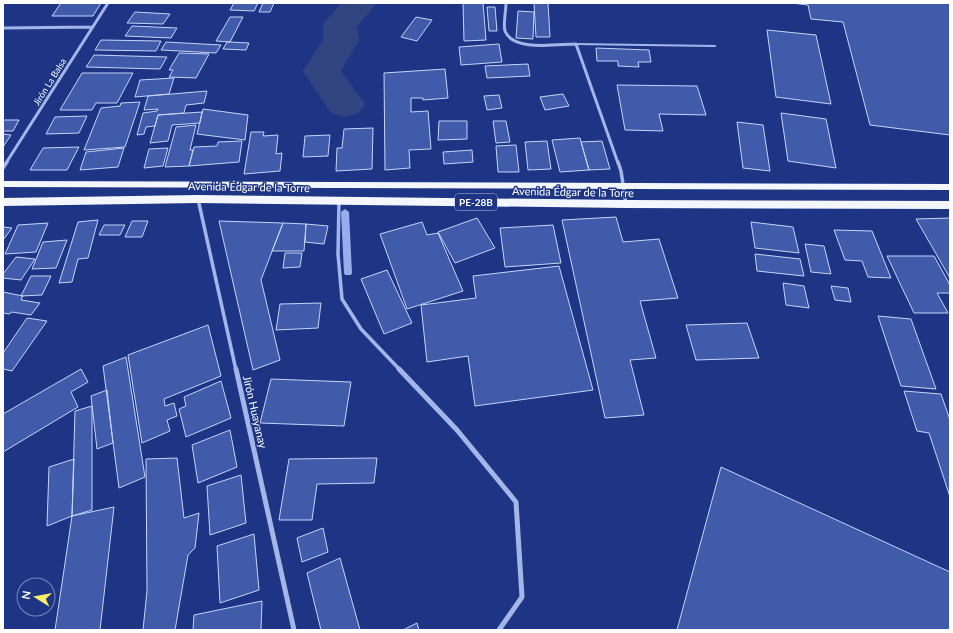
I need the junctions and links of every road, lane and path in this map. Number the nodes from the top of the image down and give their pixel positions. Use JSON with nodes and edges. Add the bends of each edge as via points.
{"nodes":[{"id":1,"x":108,"y":3,"type":"edge"},
{"id":2,"x":506,"y":3,"type":"edge"},
{"id":3,"x":93,"y":27,"type":"junction"},
{"id":4,"x":3,"y":28,"type":"edge"},
{"id":5,"x":576,"y":44,"type":"junction"},
{"id":6,"x":715,"y":46,"type":"dead end"},
{"id":7,"x":3,"y":168,"type":"edge"},
{"id":8,"x":3,"y":184,"type":"edge"},
{"id":9,"x":624,"y":185,"type":"junction"},
{"id":10,"x":950,"y":187,"type":"edge"},
{"id":11,"x":198,"y":198,"type":"junction"},
{"id":12,"x":340,"y":200,"type":"junction"},
{"id":13,"x":3,"y":202,"type":"edge"},
{"id":14,"x":626,"y":204,"type":"junction"},
{"id":15,"x":950,"y":205,"type":"edge"},
{"id":16,"x":294,"y":630,"type":"edge"},
{"id":17,"x":499,"y":630,"type":"edge"}],
"edges":[{"from":1,"to":3,"type":"street","name":"Jirón La Balsa"},
{"from":2,"to":5,"type":"street","via":[[505,32],[512,41],[524,45]]},
{"from":3,"to":4,"type":"street"},
{"from":3,"to":7,"type":"street","name":"Jirón La Balsa"},
{"from":5,"to":6,"type":"lane"},
{"from":5,"to":9,"type":"street"},
{"from":8,"to":9,"type":"highway","name":"Avenida Édgar de la Torre","number":"PE-28B"},
{"from":9,"to":10,"type":"highway","name":"Avenida Édgar de la Torre","number":"PE-28B"},
{"from":9,"to":14,"type":"street"},
{"from":11,"to":12,"type":"highway","name":"Avenida Édgar de la Torre","number":"PE-28B"},
{"from":11,"to":13,"type":"highway","name":"Avenida Édgar de la Torre","number":"PE-28B"},
{"from":11,"to":16,"type":"street","name":"Jirón Huayanay"},
{"from":12,"to":14,"type":"highway","name":"Avenida Édgar de la Torre","number":"PE-28B"},
{"from":12,"to":17,"type":"street","via":[[338,254],[342,300],[361,329],[457,430],[516,502],[522,597]]},
{"from":14,"to":15,"type":"highway","name":"Avenida Édgar de la Torre","number":"PE-28B"}]}
